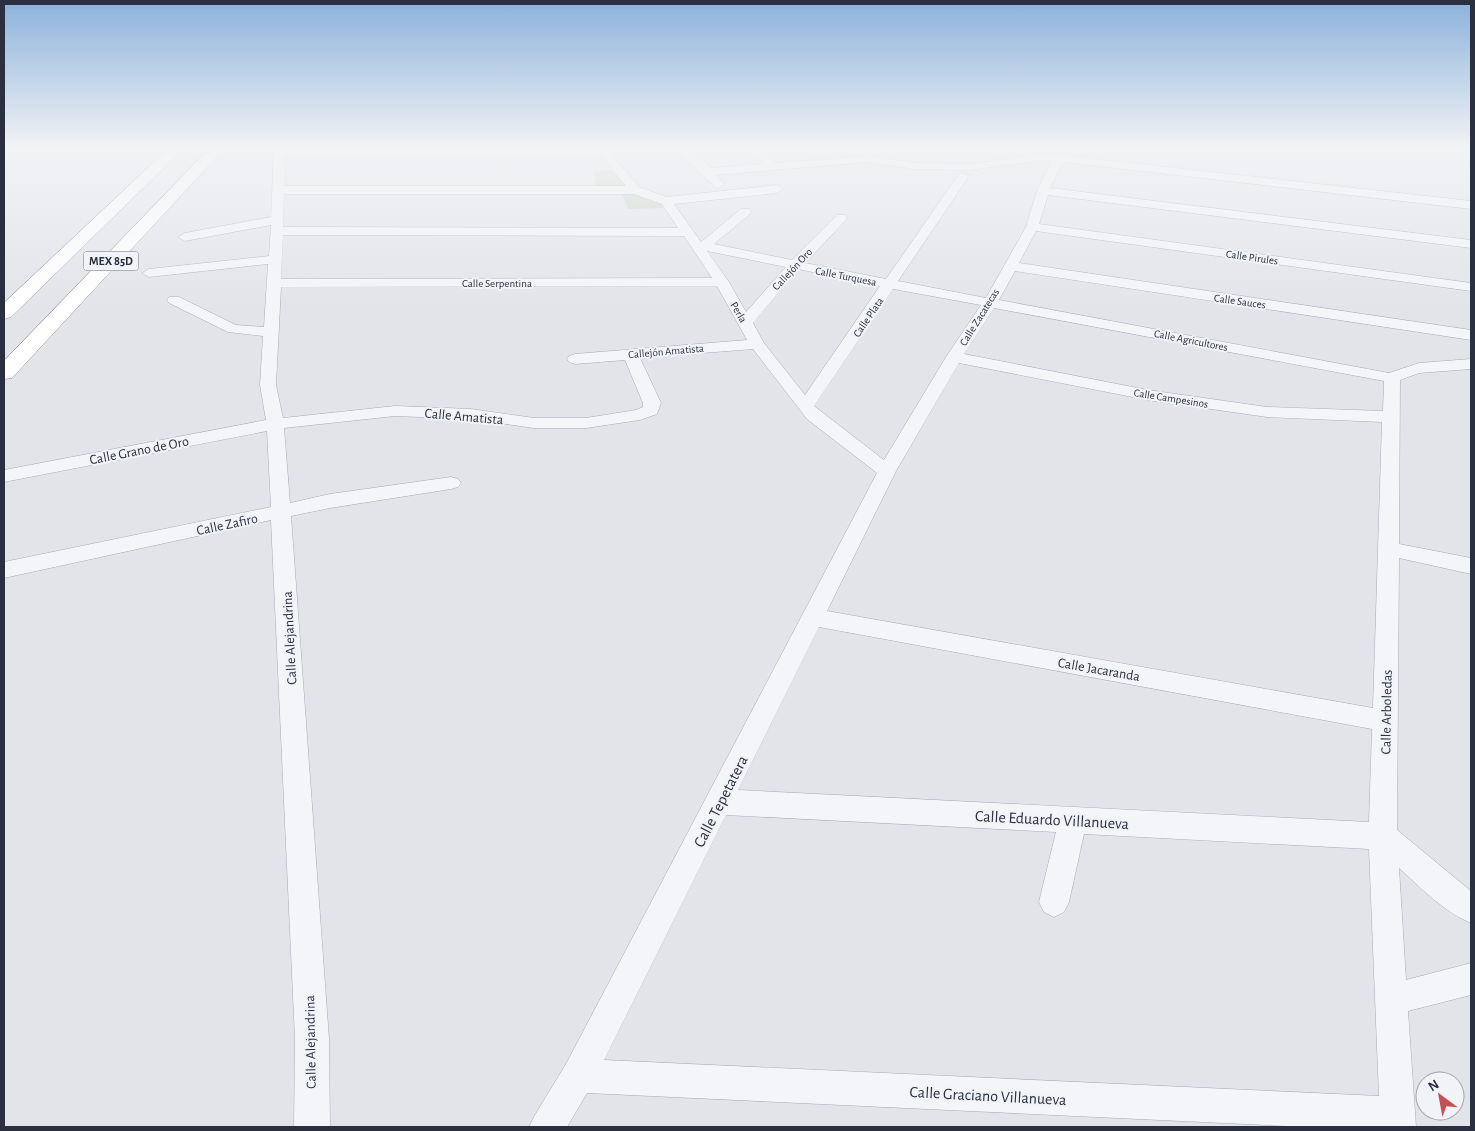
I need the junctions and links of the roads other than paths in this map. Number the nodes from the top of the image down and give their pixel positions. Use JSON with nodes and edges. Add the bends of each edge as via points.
{"nodes":[{"id":1,"x":666,"y":201,"type":"edge"},
{"id":2,"x":121,"y":202,"type":"edge"},
{"id":3,"x":167,"y":202,"type":"edge"},
{"id":4,"x":278,"y":202,"type":"edge"},
{"id":5,"x":946,"y":202,"type":"edge"},
{"id":6,"x":1040,"y":202,"type":"edge"},
{"id":7,"x":1130,"y":202,"type":"edge"},
{"id":8,"x":1448,"y":202,"type":"edge"},
{"id":9,"x":1471,"y":204,"type":"edge"},
{"id":10,"x":745,"y":212,"type":"dead end"},
{"id":11,"x":841,"y":218,"type":"dead end"},
{"id":12,"x":277,"y":226,"type":"junction"},
{"id":13,"x":1032,"y":227,"type":"junction"},
{"id":14,"x":688,"y":232,"type":"junction"},
{"id":15,"x":185,"y":237,"type":"dead end"},
{"id":16,"x":1471,"y":244,"type":"edge"},
{"id":17,"x":701,"y":248,"type":"junction"},
{"id":18,"x":275,"y":259,"type":"junction"},
{"id":19,"x":794,"y":266,"type":"junction"},
{"id":20,"x":1010,"y":266,"type":"junction"},
{"id":21,"x":148,"y":273,"type":"dead end"},
{"id":22,"x":722,"y":282,"type":"junction"},
{"id":23,"x":273,"y":283,"type":"junction"},
{"id":24,"x":890,"y":284,"type":"junction"},
{"id":25,"x":1471,"y":288,"type":"edge"},
{"id":26,"x":174,"y":300,"type":"dead end"},
{"id":27,"x":991,"y":302,"type":"junction"},
{"id":28,"x":4,"y":313,"type":"edge"},
{"id":29,"x":745,"y":322,"type":"junction"},
{"id":30,"x":272,"y":332,"type":"junction"},
{"id":31,"x":1471,"y":335,"type":"edge"},
{"id":32,"x":757,"y":344,"type":"junction"},
{"id":33,"x":630,"y":354,"type":"junction"},
{"id":34,"x":954,"y":357,"type":"junction"},
{"id":35,"x":575,"y":358,"type":"dead end"},
{"id":36,"x":1471,"y":364,"type":"edge"},
{"id":37,"x":4,"y":373,"type":"edge"},
{"id":38,"x":1392,"y":378,"type":"junction"},
{"id":39,"x":805,"y":407,"type":"junction"},
{"id":40,"x":1391,"y":417,"type":"junction"},
{"id":41,"x":275,"y":424,"type":"junction"},
{"id":42,"x":887,"y":471,"type":"junction"},
{"id":43,"x":4,"y":476,"type":"edge"},
{"id":44,"x":451,"y":483,"type":"dead end"},
{"id":45,"x":281,"y":513,"type":"junction"},
{"id":46,"x":1389,"y":549,"type":"junction"},
{"id":47,"x":1471,"y":566,"type":"edge"},
{"id":48,"x":4,"y":570,"type":"edge"},
{"id":49,"x":813,"y":617,"type":"junction"},
{"id":50,"x":1386,"y":721,"type":"junction"},
{"id":51,"x":720,"y":802,"type":"junction"},
{"id":52,"x":1073,"y":820,"type":"junction"},
{"id":53,"x":1383,"y":836,"type":"junction"},
{"id":54,"x":1054,"y":902,"type":"dead end"},
{"id":55,"x":1471,"y":908,"type":"edge"},
{"id":56,"x":1471,"y":979,"type":"edge"},
{"id":57,"x":1391,"y":1000,"type":"junction"},
{"id":58,"x":578,"y":1076,"type":"junction"},
{"id":59,"x":1398,"y":1121,"type":"edge"},
{"id":60,"x":312,"y":1127,"type":"edge"},
{"id":61,"x":548,"y":1127,"type":"edge"}],
"edges":[{"from":1,"to":14,"type":"street","name":"Perla"},
{"from":2,"to":28,"type":"highway","number":"MEX 85D"},
{"from":3,"to":37,"type":"highway","number":"MEX 85D"},
{"from":4,"to":12,"type":"street","name":"Calle Alejandrina"},
{"from":5,"to":24,"type":"street","name":"Calle Plata"},
{"from":6,"to":13,"type":"street","name":"Calle Zacatecas"},
{"from":7,"to":16,"type":"street"},
{"from":8,"to":9,"type":"street"},
{"from":10,"to":17,"type":"street"},
{"from":11,"to":19,"type":"street","name":"Callejón Oro"},
{"from":12,"to":14,"type":"street"},
{"from":12,"to":15,"type":"street"},
{"from":12,"to":18,"type":"street","name":"Calle Alejandrina"},
{"from":13,"to":20,"type":"street","name":"Calle Zacatecas"},
{"from":13,"to":25,"type":"street","name":"Calle Pirules"},
{"from":14,"to":17,"type":"street","name":"Perla"},
{"from":17,"to":19,"type":"street","name":"Calle Turquesa"},
{"from":17,"to":22,"type":"street","name":"Perla"},
{"from":18,"to":21,"type":"street"},
{"from":18,"to":23,"type":"street","name":"Calle Alejandrina"},
{"from":19,"to":24,"type":"street","name":"Calle Turquesa"},
{"from":19,"to":29,"type":"street","name":"Callejón Oro"},
{"from":20,"to":27,"type":"street","name":"Calle Zacatecas"},
{"from":20,"to":31,"type":"street","name":"Calle Sauces"},
{"from":22,"to":23,"type":"street","name":"Calle Serpentina"},
{"from":22,"to":29,"type":"street","name":"Perla"},
{"from":23,"to":30,"type":"street","name":"Calle Alejandrina"},
{"from":24,"to":27,"type":"street","name":"Calle Turquesa"},
{"from":24,"to":39,"type":"street","name":"Calle Plata"},
{"from":26,"to":30,"type":"street","via":[[233,329]]},
{"from":27,"to":34,"type":"street","name":"Calle Zacatecas"},
{"from":27,"to":38,"type":"street","name":"Calle Agricultores"},
{"from":29,"to":32,"type":"street","name":"Perla"},
{"from":30,"to":41,"type":"street","name":"Calle Alejandrina","via":[[268,385]]},
{"from":32,"to":33,"type":"street","name":"Callejón Amatista"},
{"from":32,"to":39,"type":"street","name":"Perla"},
{"from":33,"to":35,"type":"street","name":"Callejón Amatista"},
{"from":33,"to":41,"type":"street","name":"Calle Amatista","via":[[652,403],[651,410],[640,415],[586,423],[534,423],[471,414],[395,411]]},
{"from":34,"to":40,"type":"street","name":"Calle Campesinos","via":[[1148,395],[1267,412]]},
{"from":34,"to":42,"type":"street","name":"Calle Zacatecas"},
{"from":36,"to":38,"type":"street","via":[[1414,369]]},
{"from":38,"to":40,"type":"street","name":"Calle Arboledas"},
{"from":39,"to":42,"type":"street","name":"Perla"},
{"from":40,"to":46,"type":"street","name":"Calle Arboledas"},
{"from":41,"to":43,"type":"street","name":"Calle Grano de Oro"},
{"from":41,"to":45,"type":"street","name":"Calle Alejandrina"},
{"from":42,"to":49,"type":"street","name":"Calle Tepetatera"},
{"from":44,"to":45,"type":"street","name":"Calle Zafiro","via":[[330,501]]},
{"from":45,"to":48,"type":"street","name":"Calle Zafiro"},
{"from":45,"to":60,"type":"street","name":"Calle Alejandrina","via":[[312,1039]]},
{"from":46,"to":47,"type":"street"},
{"from":46,"to":50,"type":"street","name":"Calle Arboledas"},
{"from":49,"to":50,"type":"street","name":"Calle Jacaranda"},
{"from":49,"to":51,"type":"street","name":"Calle Tepetatera"},
{"from":50,"to":53,"type":"street","name":"Calle Arboledas"},
{"from":51,"to":52,"type":"street","name":"Calle Eduardo Villanueva"},
{"from":51,"to":58,"type":"street","name":"Calle Tepetatera"},
{"from":52,"to":53,"type":"street","name":"Calle Eduardo Villanueva"},
{"from":52,"to":54,"type":"street"},
{"from":53,"to":55,"type":"street"},
{"from":53,"to":57,"type":"street","name":"Calle Arboledas"},
{"from":56,"to":57,"type":"street"},
{"from":57,"to":59,"type":"street","name":"Calle Arboledas"},
{"from":58,"to":59,"type":"street","name":"Calle Graciano Villanueva"},
{"from":58,"to":61,"type":"street","name":"Calle Tepetatera"}]}
